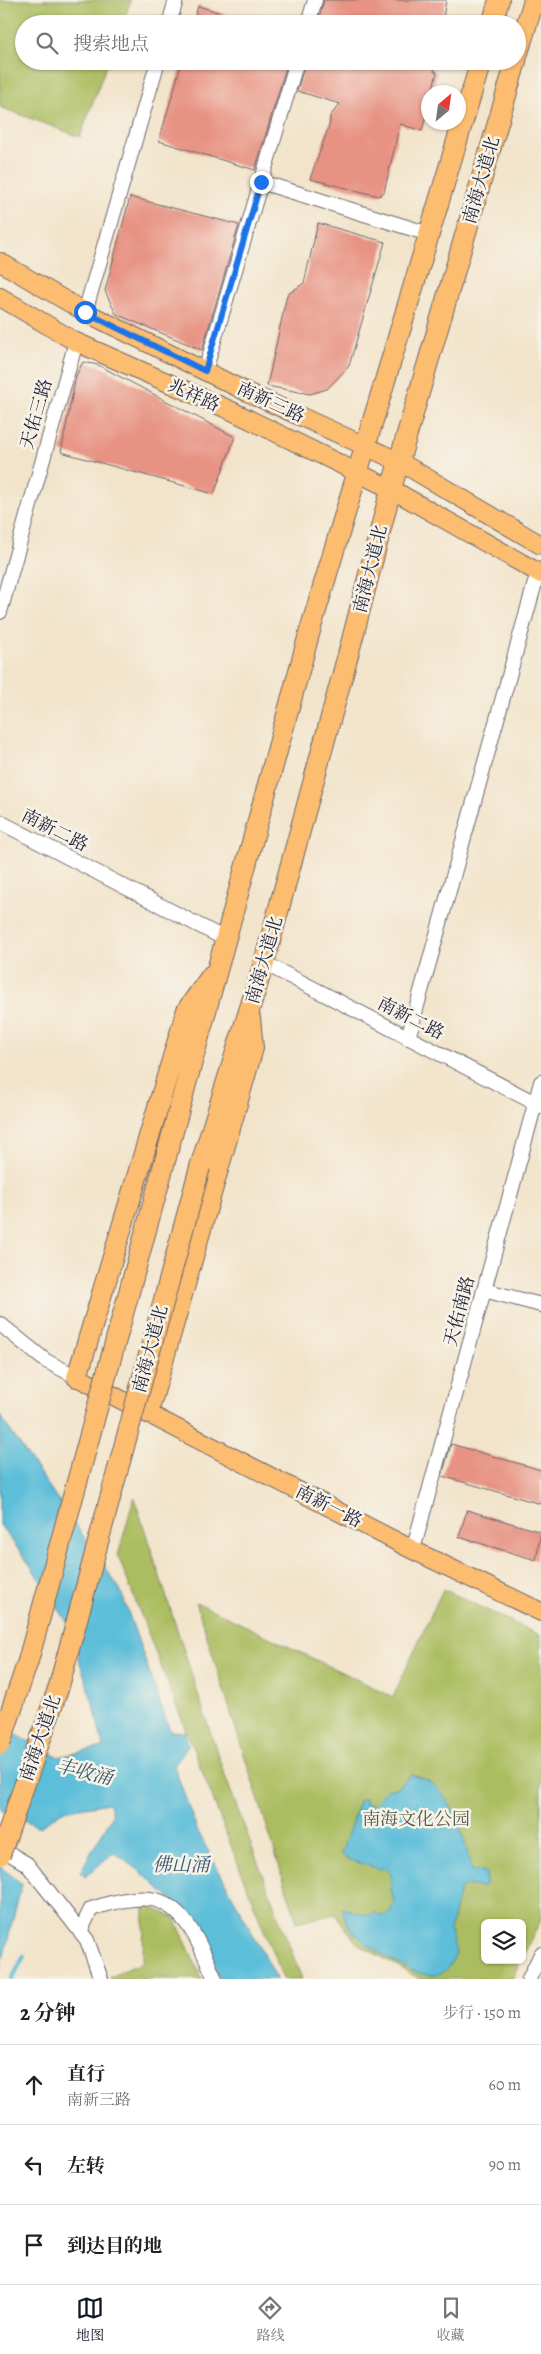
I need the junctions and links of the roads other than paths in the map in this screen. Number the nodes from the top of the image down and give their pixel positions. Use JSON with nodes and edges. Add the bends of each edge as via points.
{"nodes":[{"id":1,"x":176,"y":0,"type":"edge"},
{"id":2,"x":315,"y":0,"type":"edge"},
{"id":3,"x":499,"y":0,"type":"edge"},
{"id":4,"x":534,"y":0,"type":"edge"},
{"id":5,"x":172,"y":15,"type":"edge"},
{"id":6,"x":311,"y":15,"type":"edge"},
{"id":7,"x":495,"y":15,"type":"edge"},
{"id":8,"x":526,"y":26,"type":"edge"},
{"id":9,"x":155,"y":70,"type":"edge"},
{"id":10,"x":294,"y":70,"type":"edge"},
{"id":11,"x":478,"y":70,"type":"edge"},
{"id":12,"x":513,"y":70,"type":"edge"},
{"id":13,"x":261,"y":182,"type":"junction"},
{"id":14,"x":429,"y":234,"type":"junction"},
{"id":15,"x":0,"y":262,"type":"edge"},
{"id":16,"x":0,"y":297,"type":"edge"},
{"id":17,"x":85,"y":312,"type":"junction"},
{"id":18,"x":76,"y":342,"type":"junction"},
{"id":19,"x":205,"y":371,"type":"junction"},
{"id":20,"x":366,"y":446,"type":"junction"},
{"id":21,"x":400,"y":462,"type":"junction"},
{"id":22,"x":359,"y":473,"type":"junction"},
{"id":23,"x":391,"y":489,"type":"junction"},
{"id":24,"x":541,"y":545,"type":"edge"},
{"id":25,"x":540,"y":573,"type":"edge"},
{"id":26,"x":0,"y":612,"type":"edge"},
{"id":27,"x":0,"y":822,"type":"edge"},
{"id":28,"x":227,"y":940,"type":"junction"},
{"id":29,"x":264,"y":964,"type":"junction"},
{"id":30,"x":220,"y":966,"type":"junction"},
{"id":31,"x":249,"y":1010,"type":"junction"},
{"id":32,"x":408,"y":1038,"type":"junction"},
{"id":33,"x":541,"y":1082,"type":"edge"},
{"id":34,"x":538,"y":1104,"type":"edge"},
{"id":35,"x":484,"y":1290,"type":"junction"},
{"id":36,"x":541,"y":1305,"type":"edge"},
{"id":37,"x":0,"y":1324,"type":"edge"},
{"id":38,"x":77,"y":1377,"type":"junction"},
{"id":39,"x":148,"y":1413,"type":"junction"},
{"id":40,"x":413,"y":1550,"type":"junction"},
{"id":41,"x":541,"y":1611,"type":"edge"},
{"id":42,"x":0,"y":1744,"type":"edge"},
{"id":43,"x":0,"y":1848,"type":"edge"},
{"id":44,"x":0,"y":1855,"type":"edge"},
{"id":45,"x":80,"y":1932,"type":"junction"},
{"id":46,"x":541,"y":1954,"type":"edge"},
{"id":47,"x":100,"y":1979,"type":"edge"},
{"id":48,"x":215,"y":1979,"type":"edge"},
{"id":49,"x":529,"y":1979,"type":"edge"}],
"edges":[{"from":1,"to":5,"type":"street"},
{"from":2,"to":6,"type":"street"},
{"from":3,"to":7,"type":"highway"},
{"from":4,"to":8,"type":"highway"},
{"from":9,"to":17,"type":"street"},
{"from":10,"to":13,"type":"street"},
{"from":11,"to":14,"type":"highway","name":"南海大道北"},
{"from":12,"to":21,"type":"highway","name":"南海大道北"},
{"from":13,"to":14,"type":"street"},
{"from":13,"to":19,"type":"street"},
{"from":14,"to":20,"type":"highway","name":"南海大道北"},
{"from":15,"to":17,"type":"main road","name":"南新三路"},
{"from":16,"to":18,"type":"main road","name":"兆祥路"},
{"from":17,"to":19,"type":"main road","name":"南新三路"},
{"from":18,"to":22,"type":"main road","name":"兆祥路","via":[[234,412]]},
{"from":18,"to":26,"type":"street","name":"天佑三路"},
{"from":19,"to":20,"type":"main road","name":"南新三路"},
{"from":20,"to":21,"type":"main road","name":"南新三路"},
{"from":20,"to":22,"type":"highway","name":"南海大道北"},
{"from":21,"to":23,"type":"highway","name":"南海大道北"},
{"from":21,"to":24,"type":"main road","name":"南新三路"},
{"from":22,"to":23,"type":"main road","name":"兆祥路"},
{"from":22,"to":28,"type":"highway","name":"南海大道北","via":[[311,627]]},
{"from":23,"to":25,"type":"main road"},
{"from":23,"to":29,"type":"highway","name":"南海大道北"},
{"from":25,"to":32,"type":"street"},
{"from":27,"to":28,"type":"street","name":"南新二路"},
{"from":28,"to":30,"type":"highway","name":"南海大道北"},
{"from":29,"to":31,"type":"highway","name":"南海大道北"},
{"from":29,"to":32,"type":"street","name":"南新二路"},
{"from":30,"to":38,"type":"highway","via":[[186,1010]]},
{"from":30,"to":42,"type":"highway","name":"南海大道北","bridge":true,"via":[[28,1661]]},
{"from":31,"to":39,"type":"highway","via":[[253,1048]]},
{"from":31,"to":44,"type":"highway","name":"南海大道北","bridge":true,"via":[[200,1167],[58,1686]]},
{"from":32,"to":34,"type":"street","name":"南新二路"},
{"from":33,"to":34,"type":"street","name":"天佑南路"},
{"from":34,"to":35,"type":"street","name":"天佑南路"},
{"from":35,"to":36,"type":"street"},
{"from":35,"to":40,"type":"street","name":"天佑南路"},
{"from":37,"to":38,"type":"street","via":[[46,1361]]},
{"from":38,"to":39,"type":"main road","name":"南新一路"},
{"from":39,"to":40,"type":"main road","name":"南新一路"},
{"from":40,"to":41,"type":"main road","name":"南新一路"},
{"from":43,"to":45,"type":"street","via":[[26,1864]]},
{"from":45,"to":47,"type":"street","via":[[87,1940]]},
{"from":45,"to":48,"type":"street","via":[[91,1909],[116,1901],[156,1900],[179,1914],[202,1948]]},
{"from":46,"to":49,"type":"street"}]}
